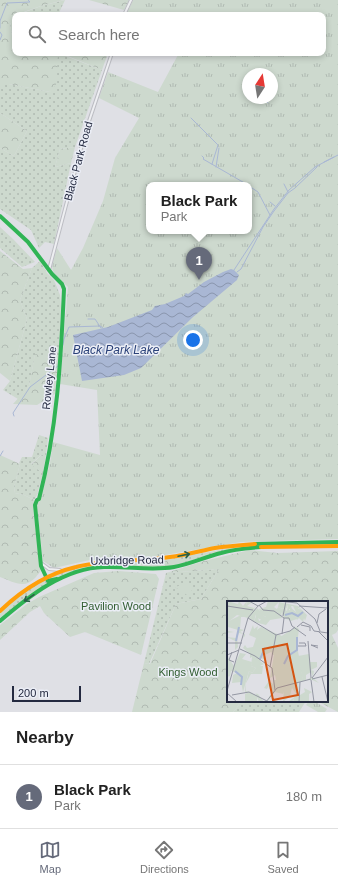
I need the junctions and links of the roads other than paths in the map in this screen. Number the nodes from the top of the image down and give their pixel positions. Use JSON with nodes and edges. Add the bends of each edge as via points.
{"nodes":[{"id":1,"x":131,"y":0,"type":"edge"},
{"id":2,"x":125,"y":12,"type":"edge"},
{"id":3,"x":111,"y":56,"type":"edge"},
{"id":4,"x":0,"y":216,"type":"edge"},
{"id":5,"x":49,"y":270,"type":"junction"},
{"id":6,"x":338,"y":542,"type":"edge"},
{"id":7,"x":338,"y":546,"type":"edge"},
{"id":8,"x":63,"y":570,"type":"junction"},
{"id":9,"x":45,"y":572,"type":"junction"},
{"id":10,"x":61,"y":579,"type":"junction"},
{"id":11,"x":0,"y":611,"type":"edge"},
{"id":12,"x":0,"y":621,"type":"edge"}],
"edges":[{"from":1,"to":2,"type":"street"},
{"from":3,"to":5,"type":"street","name":"Black Park Road","via":[[85,133]]},
{"from":4,"to":5,"type":"main road","name":"Rowley Lane","via":[[30,243]]},
{"from":5,"to":9,"type":"main road","name":"Rowley Lane","via":[[65,291],[53,432],[47,468],[35,505],[41,563]]},
{"from":8,"to":6,"type":"main road","name":"Uxbridge Road","one_way":true,"via":[[91,564],[167,558],[249,544]]},
{"from":7,"to":10,"type":"main road","name":"Uxbridge Road","via":[[250,548],[168,568],[96,568]]},
{"from":8,"to":9,"type":"main road","name":"Uxbridge Road"},
{"from":8,"to":9,"type":"street"},
{"from":9,"to":10,"type":"main road","via":[[50,581]]},
{"from":9,"to":11,"type":"main road","name":"Uxbridge Road","via":[[37,582],[19,593]]},
{"from":10,"to":12,"type":"main road","name":"Uxbridge Road","one_way":true,"via":[[50,584]]}]}
